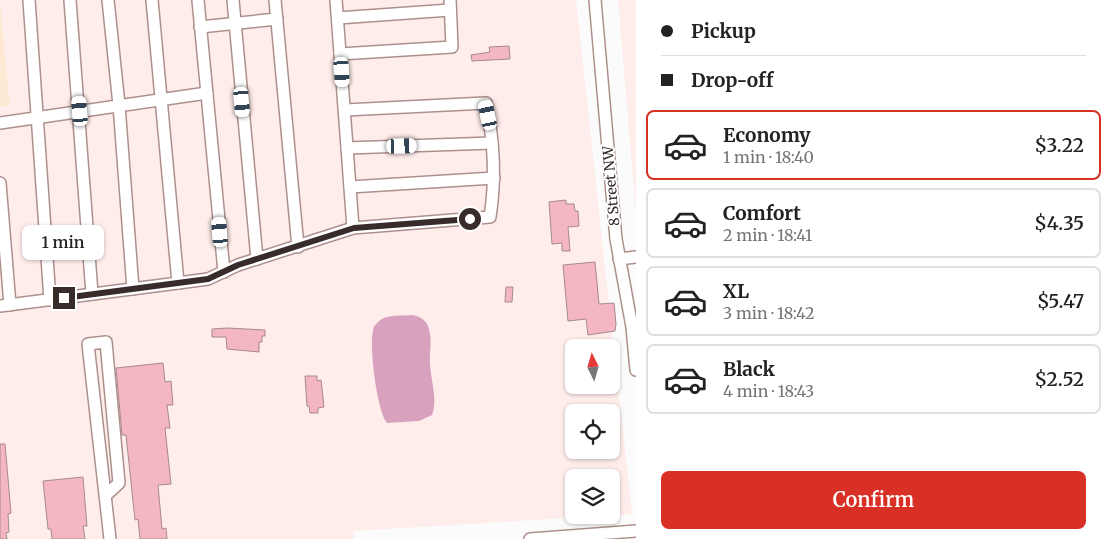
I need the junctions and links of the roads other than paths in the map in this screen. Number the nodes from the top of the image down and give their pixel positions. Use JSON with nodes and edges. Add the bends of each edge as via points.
{"nodes":[{"id":1,"x":29,"y":0,"type":"edge"},
{"id":2,"x":70,"y":0,"type":"edge"},
{"id":3,"x":108,"y":0,"type":"edge"},
{"id":4,"x":152,"y":0,"type":"edge"},
{"id":5,"x":198,"y":0,"type":"edge"},
{"id":6,"x":232,"y":0,"type":"edge"},
{"id":7,"x":275,"y":0,"type":"edge"},
{"id":8,"x":336,"y":0,"type":"edge"},
{"id":9,"x":595,"y":0,"type":"edge"},
{"id":10,"x":450,"y":5,"type":"edge"},
{"id":11,"x":338,"y":18,"type":"junction"},
{"id":12,"x":277,"y":19,"type":"junction"},
{"id":13,"x":235,"y":24,"type":"junction"},
{"id":14,"x":200,"y":27,"type":"junction"},
{"id":15,"x":340,"y":54,"type":"junction"},
{"id":16,"x":207,"y":93,"type":"junction"},
{"id":17,"x":161,"y":98,"type":"junction"},
{"id":18,"x":119,"y":105,"type":"junction"},
{"id":19,"x":345,"y":110,"type":"junction"},
{"id":20,"x":80,"y":111,"type":"junction"},
{"id":21,"x":37,"y":117,"type":"junction"},
{"id":22,"x":0,"y":123,"type":"edge"},
{"id":23,"x":492,"y":143,"type":"junction"},
{"id":24,"x":348,"y":148,"type":"junction"},
{"id":25,"x":494,"y":178,"type":"junction"},
{"id":26,"x":0,"y":183,"type":"edge"},
{"id":27,"x":350,"y":187,"type":"junction"},
{"id":28,"x":354,"y":228,"type":"junction"},
{"id":29,"x":298,"y":247,"type":"junction"},
{"id":30,"x":636,"y":257,"type":"edge"},
{"id":31,"x":257,"y":259,"type":"junction"},
{"id":32,"x":619,"y":259,"type":"junction"},
{"id":33,"x":224,"y":272,"type":"junction"},
{"id":34,"x":178,"y":283,"type":"junction"},
{"id":35,"x":132,"y":289,"type":"junction"},
{"id":36,"x":92,"y":294,"type":"junction"},
{"id":37,"x":50,"y":300,"type":"junction"},
{"id":38,"x":5,"y":306,"type":"edge"},
{"id":39,"x":634,"y":337,"type":"edge"},
{"id":40,"x":635,"y":356,"type":"edge"},
{"id":41,"x":636,"y":370,"type":"edge"},
{"id":42,"x":105,"y":496,"type":"junction"},
{"id":43,"x":636,"y":531,"type":"edge"},
{"id":44,"x":595,"y":536,"type":"edge"},
{"id":45,"x":110,"y":539,"type":"edge"},
{"id":46,"x":530,"y":539,"type":"edge"}],
"edges":[{"from":1,"to":21,"type":"street"},
{"from":2,"to":20,"type":"street"},
{"from":3,"to":18,"type":"street"},
{"from":4,"to":17,"type":"street"},
{"from":5,"to":14,"type":"street"},
{"from":6,"to":13,"type":"street"},
{"from":7,"to":12,"type":"street"},
{"from":8,"to":11,"type":"street"},
{"from":9,"to":32,"type":"street","name":"8 Street NW"},
{"from":10,"to":11,"type":"street"},
{"from":10,"to":15,"type":"street","via":[[452,47]]},
{"from":11,"to":15,"type":"street"},
{"from":12,"to":13,"type":"street"},
{"from":12,"to":29,"type":"street"},
{"from":13,"to":14,"type":"street"},
{"from":13,"to":31,"type":"street"},
{"from":14,"to":16,"type":"street"},
{"from":15,"to":19,"type":"street"},
{"from":16,"to":17,"type":"street"},
{"from":16,"to":33,"type":"street"},
{"from":17,"to":18,"type":"street"},
{"from":17,"to":34,"type":"street"},
{"from":18,"to":20,"type":"street"},
{"from":18,"to":35,"type":"street"},
{"from":19,"to":23,"type":"street","via":[[486,103]]},
{"from":19,"to":24,"type":"street"},
{"from":20,"to":21,"type":"street"},
{"from":20,"to":36,"type":"street"},
{"from":21,"to":22,"type":"street"},
{"from":21,"to":37,"type":"street"},
{"from":23,"to":24,"type":"street"},
{"from":23,"to":25,"type":"street"},
{"from":24,"to":27,"type":"street"},
{"from":25,"to":27,"type":"street"},
{"from":25,"to":28,"type":"street","via":[[490,217]]},
{"from":26,"to":38,"type":"street"},
{"from":27,"to":28,"type":"street"},
{"from":28,"to":29,"type":"street"},
{"from":29,"to":31,"type":"street"},
{"from":30,"to":32,"type":"street"},
{"from":31,"to":33,"type":"street"},
{"from":32,"to":39,"type":"street","name":"8 Street NW"},
{"from":33,"to":34,"type":"street","via":[[208,279]]},
{"from":34,"to":35,"type":"street"},
{"from":35,"to":36,"type":"street"},
{"from":36,"to":37,"type":"street"},
{"from":37,"to":38,"type":"street"},
{"from":39,"to":40,"type":"street","name":"8 Street NW"},
{"from":40,"to":41,"type":"street","name":"8 Street NW"},
{"from":42,"to":42,"type":"street","via":[[119,483],[106,342],[88,344]]},
{"from":42,"to":45,"type":"street"},
{"from":43,"to":44,"type":"street"},
{"from":44,"to":46,"type":"street"}]}
